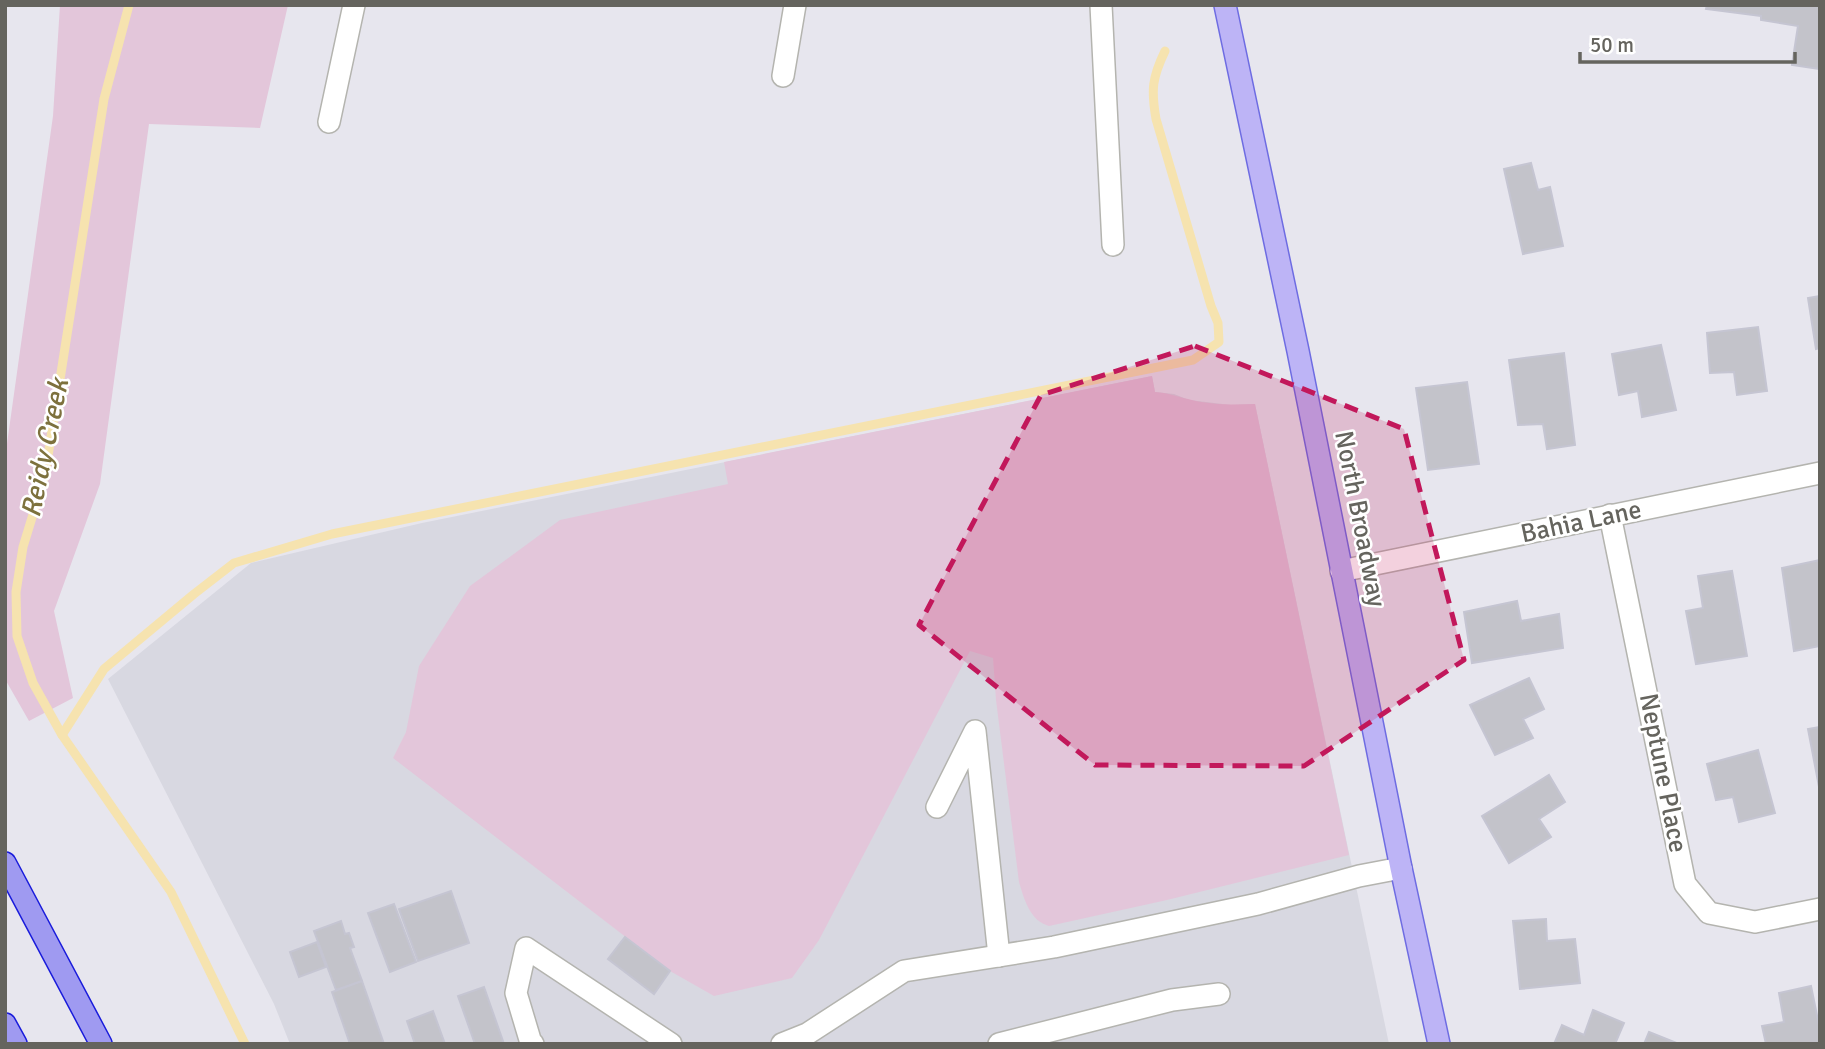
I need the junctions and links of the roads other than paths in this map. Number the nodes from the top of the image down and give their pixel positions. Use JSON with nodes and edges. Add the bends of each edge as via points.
{"nodes":[{"id":1,"x":354,"y":5,"type":"edge"},
{"id":2,"x":796,"y":5,"type":"edge"},
{"id":3,"x":1101,"y":5,"type":"edge"},
{"id":4,"x":1226,"y":5,"type":"edge"},
{"id":5,"x":783,"y":76,"type":"dead end"},
{"id":6,"x":329,"y":122,"type":"dead end"},
{"id":7,"x":1113,"y":245,"type":"dead end"},
{"id":8,"x":1820,"y":472,"type":"edge"},
{"id":9,"x":1610,"y":515,"type":"junction"},
{"id":10,"x":1341,"y":570,"type":"junction"},
{"id":11,"x":937,"y":807,"type":"dead end"},
{"id":12,"x":5,"y":863,"type":"edge"},
{"id":13,"x":1401,"y":868,"type":"junction"},
{"id":14,"x":1820,"y":909,"type":"edge"},
{"id":15,"x":999,"y":956,"type":"junction"},
{"id":16,"x":1219,"y":994,"type":"dead end"},
{"id":17,"x":5,"y":1024,"type":"edge"},
{"id":18,"x":16,"y":1044,"type":"edge"},
{"id":19,"x":101,"y":1044,"type":"edge"},
{"id":20,"x":533,"y":1044,"type":"edge"},
{"id":21,"x":671,"y":1044,"type":"edge"},
{"id":22,"x":782,"y":1044,"type":"edge"},
{"id":23,"x":999,"y":1044,"type":"edge"},
{"id":24,"x":1439,"y":1044,"type":"edge"}],
"edges":[{"from":1,"to":6,"type":"street"},
{"from":2,"to":5,"type":"street"},
{"from":3,"to":7,"type":"street"},
{"from":4,"to":10,"type":"main road","name":"North Broadway"},
{"from":8,"to":9,"type":"street","name":"Bahia Lane"},
{"from":9,"to":10,"type":"street","name":"Bahia Lane"},
{"from":9,"to":14,"type":"street","name":"Neptune Place","via":[[1685,884],[1709,913],[1755,922]]},
{"from":10,"to":13,"type":"main road","name":"North Broadway"},
{"from":11,"to":15,"type":"street","via":[[975,731]]},
{"from":12,"to":19,"type":"highway"},
{"from":13,"to":15,"type":"street","via":[[1258,904]]},
{"from":13,"to":24,"type":"main road","name":"North Broadway"},
{"from":15,"to":22,"type":"street","via":[[904,971],[807,1034]]},
{"from":16,"to":23,"type":"street","via":[[1172,1000]]},
{"from":17,"to":18,"type":"highway"},
{"from":20,"to":21,"type":"street","via":[[516,993],[526,948]]}]}
